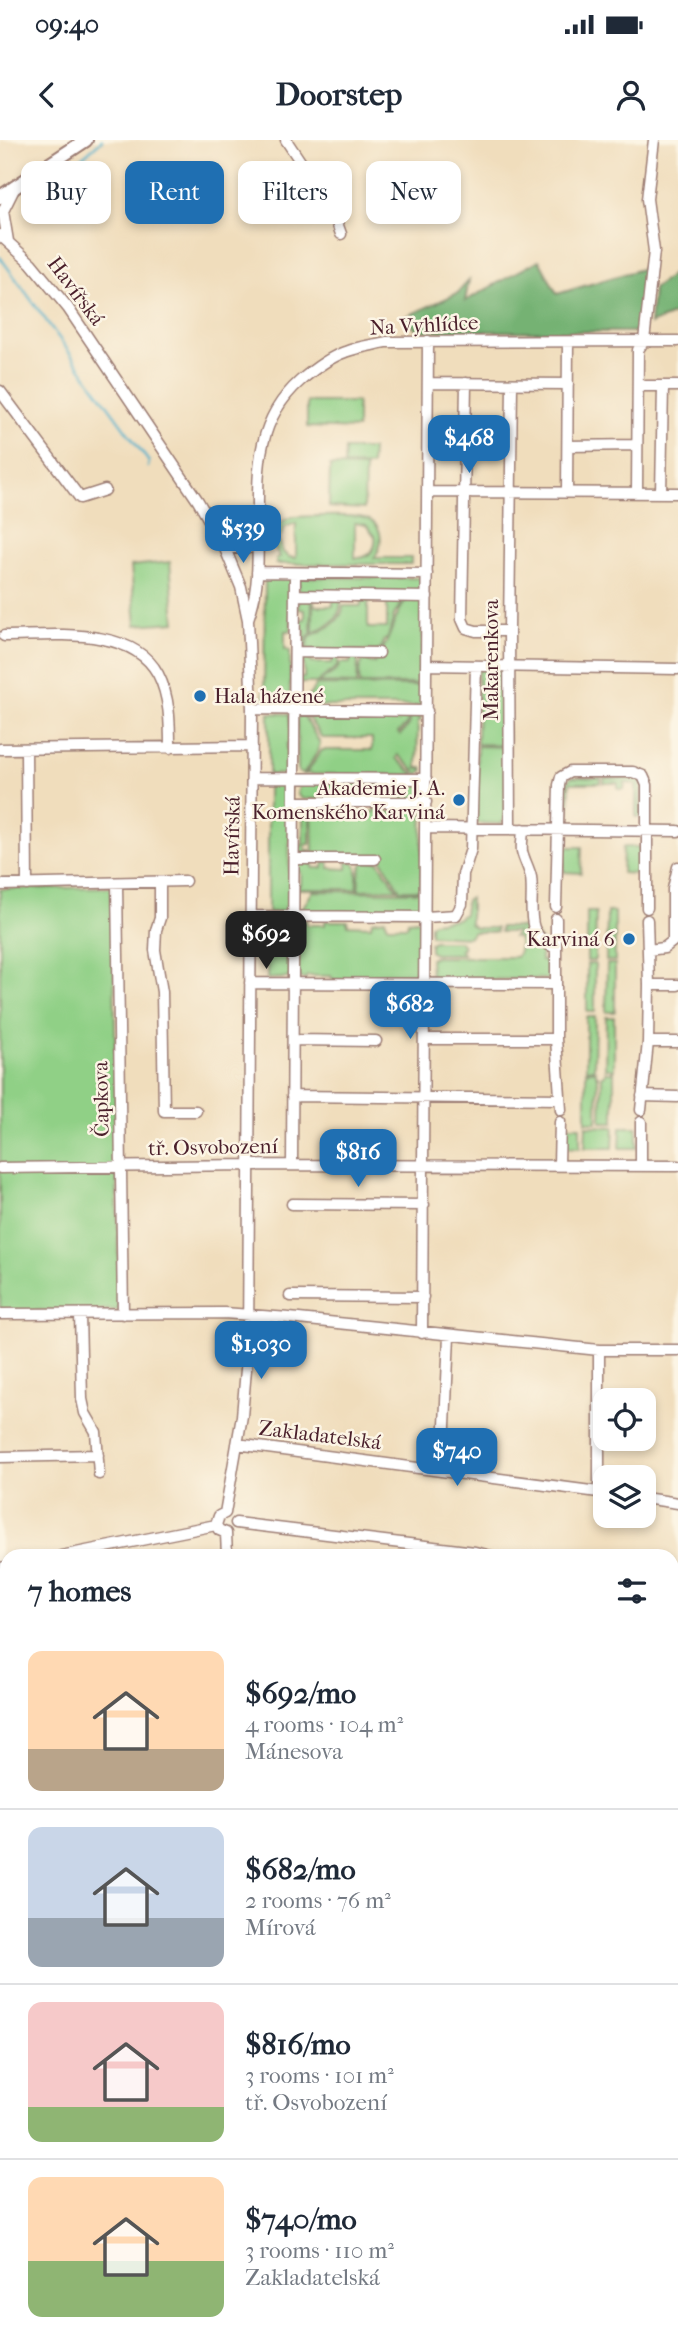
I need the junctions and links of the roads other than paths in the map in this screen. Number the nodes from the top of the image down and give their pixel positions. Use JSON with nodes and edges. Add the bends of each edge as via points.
{"nodes":[{"id":1,"x":86,"y":140,"type":"edge"},
{"id":2,"x":286,"y":140,"type":"edge"},
{"id":3,"x":654,"y":140,"type":"edge"},
{"id":4,"x":7,"y":191,"type":"edge"},
{"id":5,"x":341,"y":234,"type":"dead end"},
{"id":6,"x":4,"y":238,"type":"edge"},
{"id":7,"x":428,"y":341,"type":"junction"},
{"id":8,"x":644,"y":341,"type":"junction"},
{"id":9,"x":678,"y":341,"type":"edge"},
{"id":10,"x":568,"y":342,"type":"junction"},
{"id":11,"x":428,"y":383,"type":"junction"},
{"id":12,"x":466,"y":383,"type":"junction"},
{"id":13,"x":512,"y":384,"type":"junction"},
{"id":14,"x":568,"y":384,"type":"junction"},
{"id":15,"x":638,"y":386,"type":"junction"},
{"id":16,"x":663,"y":386,"type":"junction"},
{"id":17,"x":678,"y":386,"type":"edge"},
{"id":18,"x":0,"y":391,"type":"edge"},
{"id":19,"x":637,"y":445,"type":"junction"},
{"id":20,"x":568,"y":446,"type":"junction"},
{"id":21,"x":105,"y":490,"type":"dead end"},
{"id":22,"x":464,"y":491,"type":"junction"},
{"id":23,"x":428,"y":492,"type":"junction"},
{"id":24,"x":510,"y":492,"type":"junction"},
{"id":25,"x":567,"y":492,"type":"junction"},
{"id":26,"x":637,"y":492,"type":"junction"},
{"id":27,"x":661,"y":493,"type":"junction"},
{"id":28,"x":678,"y":493,"type":"edge"},
{"id":29,"x":258,"y":545,"type":"junction"},
{"id":30,"x":224,"y":546,"type":"junction"},
{"id":31,"x":257,"y":572,"type":"junction"},
{"id":32,"x":295,"y":573,"type":"junction"},
{"id":33,"x":427,"y":574,"type":"junction"},
{"id":34,"x":295,"y":595,"type":"junction"},
{"id":35,"x":427,"y":597,"type":"junction"},
{"id":36,"x":248,"y":620,"type":"junction"},
{"id":37,"x":509,"y":631,"type":"junction"},
{"id":38,"x":4,"y":636,"type":"dead end"},
{"id":39,"x":295,"y":652,"type":"junction"},
{"id":40,"x":379,"y":653,"type":"dead end"},
{"id":41,"x":427,"y":664,"type":"junction"},
{"id":42,"x":476,"y":666,"type":"junction"},
{"id":43,"x":509,"y":667,"type":"junction"},
{"id":44,"x":678,"y":669,"type":"edge"},
{"id":45,"x":252,"y":709,"type":"junction"},
{"id":46,"x":295,"y":710,"type":"junction"},
{"id":47,"x":427,"y":711,"type":"junction"},
{"id":48,"x":252,"y":746,"type":"junction"},
{"id":49,"x":170,"y":748,"type":"junction"},
{"id":50,"x":0,"y":749,"type":"edge"},
{"id":51,"x":26,"y":749,"type":"junction"},
{"id":52,"x":252,"y":778,"type":"junction"},
{"id":53,"x":294,"y":779,"type":"junction"},
{"id":54,"x":426,"y":779,"type":"junction"},
{"id":55,"x":294,"y":802,"type":"junction"},
{"id":56,"x":426,"y":802,"type":"junction"},
{"id":57,"x":473,"y":827,"type":"junction"},
{"id":58,"x":426,"y":828,"type":"junction"},
{"id":59,"x":510,"y":828,"type":"junction"},
{"id":60,"x":557,"y":828,"type":"junction"},
{"id":61,"x":523,"y":829,"type":"junction"},
{"id":62,"x":648,"y":829,"type":"junction"},
{"id":63,"x":678,"y":831,"type":"edge"},
{"id":64,"x":294,"y":859,"type":"junction"},
{"id":65,"x":375,"y":859,"type":"dead end"},
{"id":66,"x":678,"y":867,"type":"edge"},
{"id":67,"x":185,"y":881,"type":"dead end"},
{"id":68,"x":160,"y":882,"type":"junction"},
{"id":69,"x":117,"y":883,"type":"junction"},
{"id":70,"x":0,"y":885,"type":"edge"},
{"id":71,"x":27,"y":885,"type":"junction"},
{"id":72,"x":556,"y":907,"type":"dead end"},
{"id":73,"x":647,"y":908,"type":"dead end"},
{"id":74,"x":293,"y":915,"type":"junction"},
{"id":75,"x":251,"y":916,"type":"junction"},
{"id":76,"x":426,"y":917,"type":"junction"},
{"id":77,"x":556,"y":919,"type":"dead end"},
{"id":78,"x":647,"y":920,"type":"dead end"},
{"id":79,"x":675,"y":941,"type":"edge"},
{"id":80,"x":556,"y":948,"type":"junction"},
{"id":81,"x":648,"y":950,"type":"junction"},
{"id":82,"x":426,"y":982,"type":"junction"},
{"id":83,"x":250,"y":983,"type":"junction"},
{"id":84,"x":293,"y":983,"type":"junction"},
{"id":85,"x":556,"y":984,"type":"junction"},
{"id":86,"x":649,"y":985,"type":"junction"},
{"id":87,"x":678,"y":985,"type":"edge"},
{"id":88,"x":425,"y":1039,"type":"junction"},
{"id":89,"x":556,"y":1039,"type":"junction"},
{"id":90,"x":293,"y":1040,"type":"junction"},
{"id":91,"x":376,"y":1041,"type":"dead end"},
{"id":92,"x":648,"y":1042,"type":"junction"},
{"id":93,"x":678,"y":1042,"type":"edge"},
{"id":94,"x":292,"y":1096,"type":"junction"},
{"id":95,"x":642,"y":1096,"type":"junction"},
{"id":96,"x":425,"y":1097,"type":"junction"},
{"id":97,"x":678,"y":1097,"type":"edge"},
{"id":98,"x":641,"y":1110,"type":"dead end"},
{"id":99,"x":197,"y":1111,"type":"dead end"},
{"id":100,"x":561,"y":1122,"type":"dead end"},
{"id":101,"x":641,"y":1122,"type":"dead end"},
{"id":102,"x":559,"y":1164,"type":"junction"},
{"id":103,"x":249,"y":1165,"type":"junction"},
{"id":104,"x":292,"y":1165,"type":"junction"},
{"id":105,"x":424,"y":1166,"type":"junction"},
{"id":106,"x":640,"y":1166,"type":"junction"},
{"id":107,"x":678,"y":1166,"type":"edge"},
{"id":108,"x":121,"y":1167,"type":"junction"},
{"id":109,"x":0,"y":1168,"type":"edge"},
{"id":110,"x":292,"y":1205,"type":"dead end"},
{"id":111,"x":424,"y":1205,"type":"junction"},
{"id":112,"x":290,"y":1296,"type":"dead end"},
{"id":113,"x":423,"y":1297,"type":"junction"},
{"id":114,"x":0,"y":1314,"type":"edge"},
{"id":115,"x":80,"y":1314,"type":"junction"},
{"id":116,"x":123,"y":1314,"type":"junction"},
{"id":117,"x":248,"y":1315,"type":"junction"},
{"id":118,"x":422,"y":1333,"type":"junction"},
{"id":119,"x":449,"y":1336,"type":"junction"},
{"id":120,"x":600,"y":1350,"type":"junction"},
{"id":121,"x":678,"y":1350,"type":"edge"},
{"id":122,"x":237,"y":1444,"type":"junction"},
{"id":123,"x":98,"y":1455,"type":"junction"},
{"id":124,"x":0,"y":1457,"type":"edge"},
{"id":125,"x":602,"y":1465,"type":"edge"},
{"id":126,"x":443,"y":1471,"type":"junction"},
{"id":127,"x":99,"y":1474,"type":"dead end"},
{"id":128,"x":593,"y":1491,"type":"edge"},
{"id":129,"x":656,"y":1500,"type":"edge"},
{"id":130,"x":678,"y":1503,"type":"edge"},
{"id":131,"x":225,"y":1513,"type":"junction"},
{"id":132,"x":236,"y":1523,"type":"junction"},
{"id":133,"x":216,"y":1525,"type":"junction"},
{"id":134,"x":226,"y":1533,"type":"junction"},
{"id":135,"x":96,"y":1549,"type":"edge"},
{"id":136,"x":227,"y":1549,"type":"edge"},
{"id":137,"x":450,"y":1549,"type":"edge"}],
"edges":[{"from":1,"to":4,"type":"main road"},
{"from":2,"to":5,"type":"street","via":[[332,209]]},
{"from":3,"to":8,"type":"street","via":[[648,199],[654,251]]},
{"from":4,"to":6,"type":"street"},
{"from":6,"to":30,"type":"street","name":"Havířská","via":[[68,308]]},
{"from":7,"to":10,"type":"street","name":"Na Vyhlídce"},
{"from":7,"to":11,"type":"street"},
{"from":7,"to":29,"type":"street","name":"Na Vyhlídce","via":[[386,342],[345,352],[317,367],[284,395],[270,421],[260,457]]},
{"from":8,"to":9,"type":"street","name":"Na Vyhlídce"},
{"from":8,"to":10,"type":"street","name":"Na Vyhlídce"},
{"from":8,"to":15,"type":"street","via":[[638,350]]},
{"from":10,"to":14,"type":"street"},
{"from":11,"to":12,"type":"street"},
{"from":11,"to":23,"type":"street"},
{"from":12,"to":13,"type":"street"},
{"from":12,"to":22,"type":"street"},
{"from":13,"to":14,"type":"street"},
{"from":13,"to":24,"type":"street","name":"Makarenkova"},
{"from":14,"to":20,"type":"street"},
{"from":15,"to":16,"type":"street"},
{"from":15,"to":19,"type":"street"},
{"from":16,"to":17,"type":"street"},
{"from":16,"to":27,"type":"street"},
{"from":18,"to":21,"type":"street","via":[[80,498]]},
{"from":19,"to":20,"type":"street"},
{"from":19,"to":26,"type":"street"},
{"from":20,"to":25,"type":"street"},
{"from":22,"to":23,"type":"street"},
{"from":22,"to":24,"type":"street"},
{"from":22,"to":37,"type":"street","via":[[462,619],[466,628],[476,631]]},
{"from":23,"to":33,"type":"street"},
{"from":24,"to":25,"type":"street"},
{"from":24,"to":37,"type":"street","name":"Makarenkova"},
{"from":25,"to":26,"type":"street"},
{"from":26,"to":27,"type":"street"},
{"from":27,"to":28,"type":"street"},
{"from":29,"to":30,"type":"street","via":[[245,550]]},
{"from":29,"to":31,"type":"street","name":"Na Vyhlídce"},
{"from":30,"to":36,"type":"street","name":"Havířská","via":[[241,587]]},
{"from":31,"to":32,"type":"street"},
{"from":31,"to":36,"type":"street","name":"Na Vyhlídce","via":[[256,598]]},
{"from":32,"to":33,"type":"street"},
{"from":32,"to":34,"type":"street"},
{"from":33,"to":35,"type":"street"},
{"from":34,"to":35,"type":"street"},
{"from":34,"to":39,"type":"street"},
{"from":35,"to":41,"type":"street"},
{"from":36,"to":45,"type":"street","name":"Havířská"},
{"from":37,"to":43,"type":"street","name":"Makarenkova"},
{"from":38,"to":49,"type":"street","via":[[85,636],[121,643],[148,658],[166,697]]},
{"from":39,"to":40,"type":"street"},
{"from":39,"to":46,"type":"street"},
{"from":41,"to":42,"type":"street"},
{"from":41,"to":47,"type":"street"},
{"from":42,"to":43,"type":"street"},
{"from":42,"to":57,"type":"street"},
{"from":43,"to":44,"type":"street"},
{"from":43,"to":59,"type":"street","name":"Makarenkova"},
{"from":45,"to":46,"type":"street"},
{"from":45,"to":48,"type":"street","name":"Havířská"},
{"from":46,"to":47,"type":"street"},
{"from":46,"to":53,"type":"street"},
{"from":47,"to":54,"type":"street"},
{"from":48,"to":49,"type":"street"},
{"from":48,"to":52,"type":"street","name":"Havířská"},
{"from":49,"to":51,"type":"street"},
{"from":50,"to":51,"type":"street"},
{"from":51,"to":71,"type":"street"},
{"from":52,"to":53,"type":"street"},
{"from":52,"to":75,"type":"street","name":"Havířská"},
{"from":53,"to":54,"type":"street"},
{"from":53,"to":55,"type":"street"},
{"from":54,"to":56,"type":"street"},
{"from":55,"to":56,"type":"street"},
{"from":55,"to":64,"type":"street"},
{"from":56,"to":58,"type":"street"},
{"from":57,"to":58,"type":"street"},
{"from":57,"to":59,"type":"street"},
{"from":57,"to":76,"type":"street","via":[[460,911]]},
{"from":58,"to":76,"type":"street"},
{"from":59,"to":61,"type":"street"},
{"from":60,"to":61,"type":"street"},
{"from":60,"to":62,"type":"street"},
{"from":60,"to":62,"type":"street","via":[[559,780],[566,773],[633,772],[646,780]]},
{"from":60,"to":72,"type":"street"},
{"from":61,"to":80,"type":"street","via":[[531,922],[536,935]]},
{"from":62,"to":63,"type":"street"},
{"from":62,"to":73,"type":"street"},
{"from":64,"to":65,"type":"street"},
{"from":64,"to":74,"type":"street"},
{"from":66,"to":79,"type":"street","via":[[673,889]]},
{"from":67,"to":68,"type":"street"},
{"from":68,"to":69,"type":"street"},
{"from":68,"to":99,"type":"street","via":[[155,950],[162,992],[164,1111]]},
{"from":69,"to":71,"type":"street"},
{"from":69,"to":108,"type":"street","name":"Čapkova"},
{"from":70,"to":71,"type":"street"},
{"from":74,"to":75,"type":"street"},
{"from":74,"to":76,"type":"street"},
{"from":74,"to":84,"type":"street"},
{"from":75,"to":83,"type":"street","name":"Havířská"},
{"from":76,"to":82,"type":"street"},
{"from":77,"to":80,"type":"street"},
{"from":78,"to":81,"type":"street"},
{"from":79,"to":81,"type":"street"},
{"from":80,"to":85,"type":"street"},
{"from":81,"to":86,"type":"street"},
{"from":82,"to":84,"type":"street"},
{"from":82,"to":85,"type":"street"},
{"from":82,"to":88,"type":"street"},
{"from":83,"to":84,"type":"street"},
{"from":83,"to":103,"type":"street","name":"Havířská"},
{"from":84,"to":90,"type":"street"},
{"from":85,"to":89,"type":"street"},
{"from":86,"to":87,"type":"street"},
{"from":86,"to":92,"type":"street"},
{"from":88,"to":89,"type":"street"},
{"from":88,"to":96,"type":"street"},
{"from":89,"to":96,"type":"street","via":[[560,1105]]},
{"from":90,"to":91,"type":"street"},
{"from":90,"to":94,"type":"street"},
{"from":92,"to":93,"type":"street"},
{"from":92,"to":95,"type":"street"},
{"from":94,"to":96,"type":"street"},
{"from":94,"to":104,"type":"street"},
{"from":95,"to":97,"type":"street"},
{"from":95,"to":98,"type":"street"},
{"from":96,"to":105,"type":"street"},
{"from":100,"to":102,"type":"street"},
{"from":101,"to":106,"type":"street"},
{"from":102,"to":105,"type":"street","name":"tř. Osvobození"},
{"from":102,"to":106,"type":"street","name":"tř. Osvobození"},
{"from":103,"to":104,"type":"street","name":"tř. Osvobození"},
{"from":103,"to":108,"type":"street","name":"tř. Osvobození"},
{"from":103,"to":117,"type":"street","name":"Havířská"},
{"from":104,"to":105,"type":"street","name":"tř. Osvobození"},
{"from":105,"to":111,"type":"street"},
{"from":106,"to":107,"type":"street","name":"tř. Osvobození"},
{"from":108,"to":109,"type":"street","name":"tř. Osvobození"},
{"from":108,"to":116,"type":"street","name":"Čapkova"},
{"from":110,"to":111,"type":"street"},
{"from":111,"to":113,"type":"street"},
{"from":112,"to":113,"type":"street"},
{"from":113,"to":118,"type":"street"},
{"from":114,"to":115,"type":"street"},
{"from":115,"to":116,"type":"street"},
{"from":115,"to":123,"type":"street","via":[[82,1399],[96,1432]]},
{"from":116,"to":117,"type":"street"},
{"from":117,"to":118,"type":"street"},
{"from":117,"to":122,"type":"street","name":"Havířská","via":[[246,1382]]},
{"from":118,"to":119,"type":"street"},
{"from":119,"to":120,"type":"street"},
{"from":119,"to":126,"type":"street"},
{"from":120,"to":121,"type":"street"},
{"from":120,"to":125,"type":"street"},
{"from":122,"to":126,"type":"street","name":"Zakladatelská"},
{"from":122,"to":131,"type":"street","name":"Havířská"},
{"from":123,"to":124,"type":"street"},
{"from":123,"to":127,"type":"street"},
{"from":126,"to":128,"type":"street","name":"Zakladatelská"},
{"from":129,"to":130,"type":"street"},
{"from":131,"to":132,"type":"street"},
{"from":131,"to":133,"type":"street"},
{"from":132,"to":134,"type":"street","via":[[234,1530]]},
{"from":132,"to":137,"type":"street"},
{"from":133,"to":134,"type":"street"},
{"from":133,"to":135,"type":"street"},
{"from":134,"to":136,"type":"street"}]}
